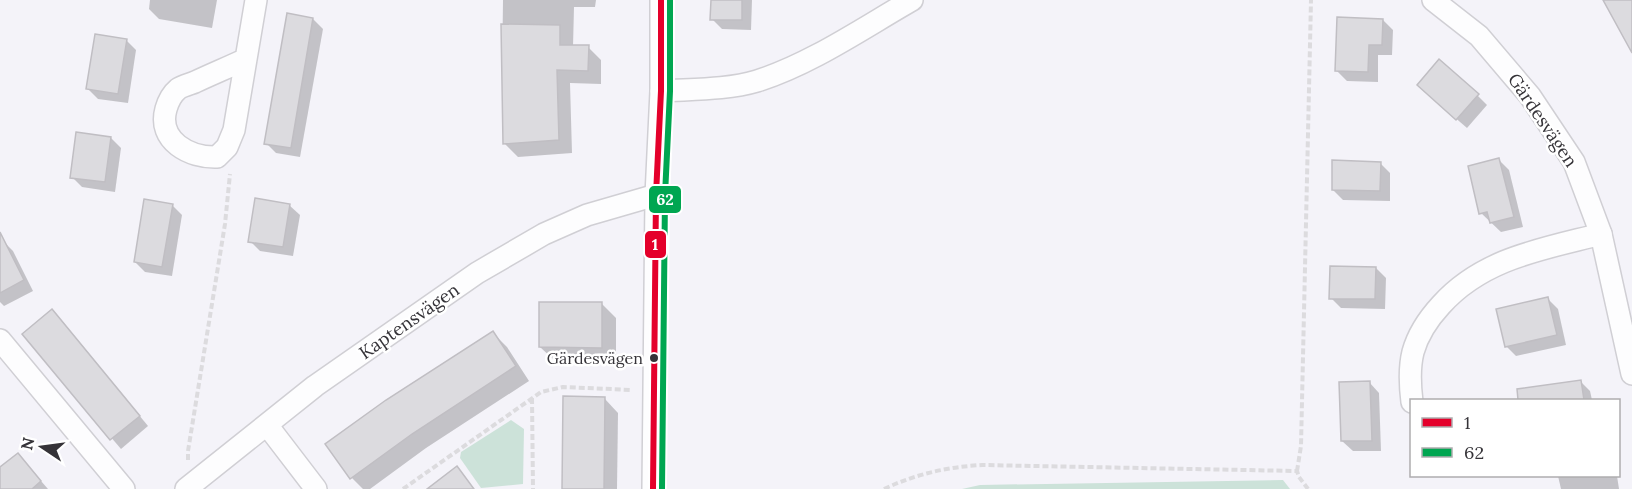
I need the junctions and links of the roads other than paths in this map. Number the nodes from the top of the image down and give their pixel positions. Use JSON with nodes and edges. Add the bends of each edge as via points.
{"nodes":[{"id":1,"x":256,"y":0,"type":"edge"},
{"id":2,"x":661,"y":0,"type":"edge"},
{"id":3,"x":912,"y":0,"type":"edge"},
{"id":4,"x":1433,"y":0,"type":"edge"},
{"id":5,"x":246,"y":59,"type":"junction"},
{"id":6,"x":661,"y":91,"type":"junction"},
{"id":7,"x":656,"y":195,"type":"junction"},
{"id":8,"x":1601,"y":234,"type":"junction"},
{"id":9,"x":0,"y":340,"type":"edge"},
{"id":10,"x":1632,"y":374,"type":"edge"},
{"id":11,"x":1412,"y":399,"type":"edge"},
{"id":12,"x":267,"y":425,"type":"junction"},
{"id":13,"x":192,"y":484,"type":"edge"},
{"id":14,"x":124,"y":489,"type":"edge"},
{"id":15,"x":316,"y":489,"type":"edge"},
{"id":16,"x":653,"y":489,"type":"edge"}],
"edges":[{"from":1,"to":5,"type":"street"},
{"from":2,"to":6,"type":"street"},
{"from":3,"to":6,"type":"street","via":[[818,53],[756,81]]},
{"from":4,"to":8,"type":"street","name":"Gärdesvägen","via":[[1479,36],[1530,96],[1574,162]]},
{"from":5,"to":5,"type":"street","via":[[228,147],[218,157],[187,152],[166,129],[168,101],[178,89]]},
{"from":6,"to":7,"type":"street"},
{"from":7,"to":12,"type":"street","name":"Kaptensvägen","via":[[587,215],[544,234],[477,273],[315,386]]},
{"from":7,"to":16,"type":"street"},
{"from":8,"to":10,"type":"street","name":"Gärdesvägen"},
{"from":8,"to":11,"type":"street","via":[[1520,255],[1480,272],[1450,294],[1428,319],[1413,351]]},
{"from":9,"to":14,"type":"street"},
{"from":12,"to":13,"type":"street","name":"Kaptensvägen"},
{"from":12,"to":15,"type":"street"}]}
